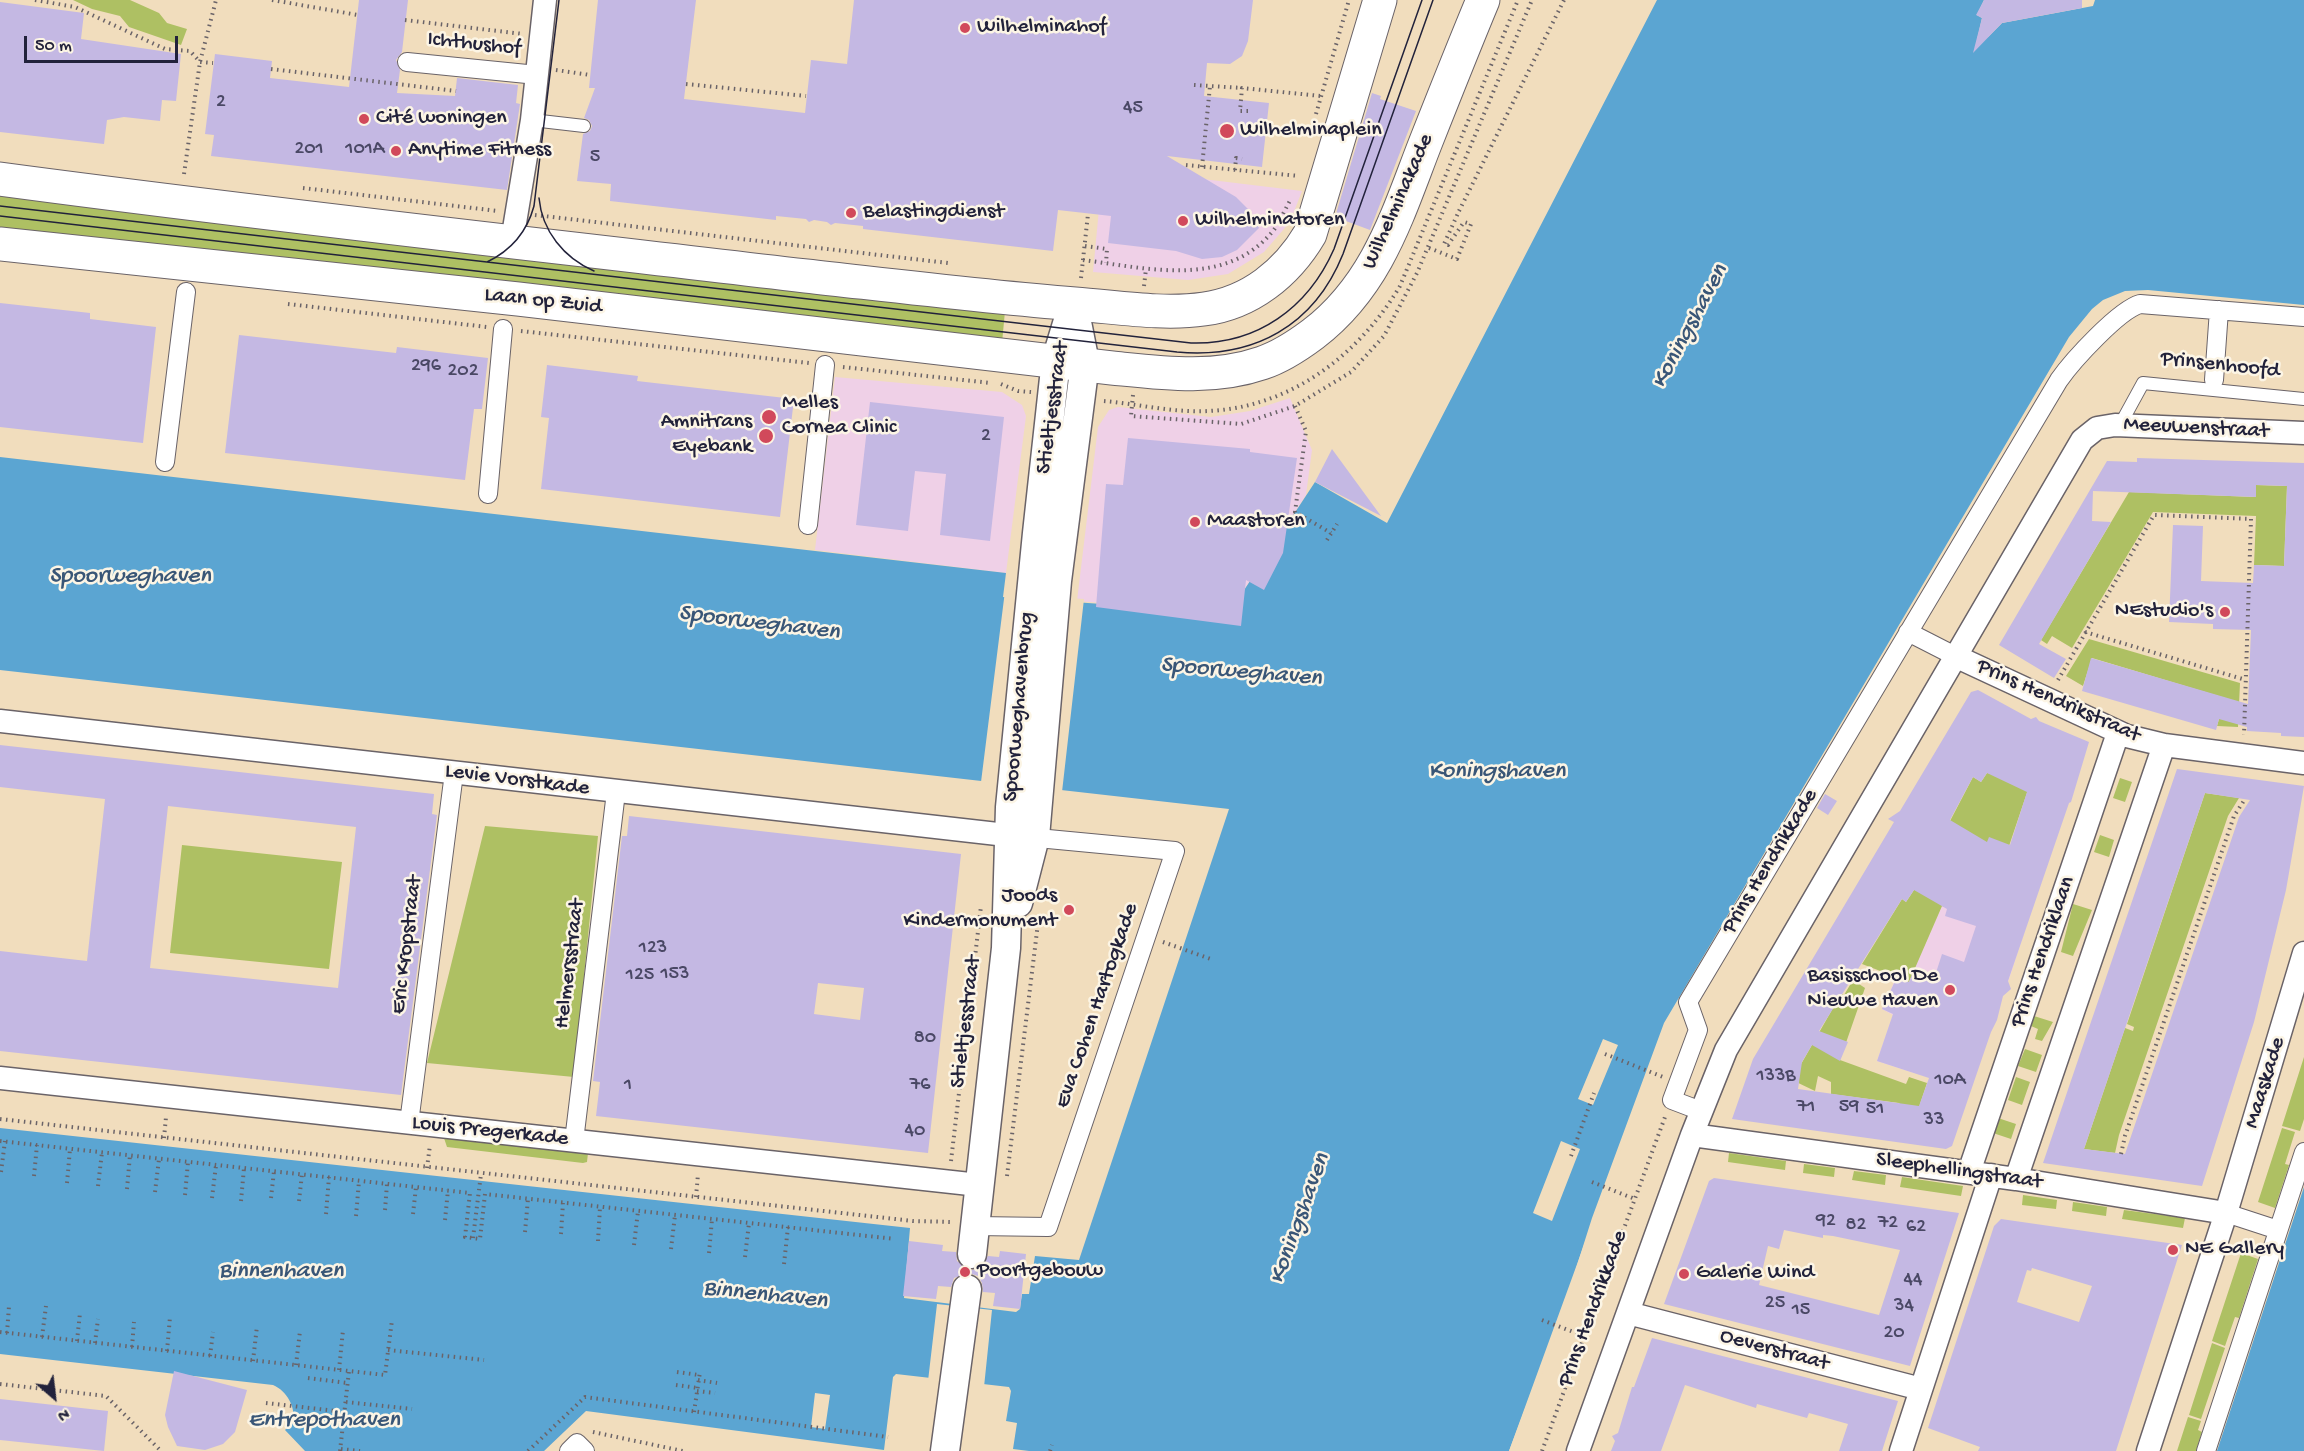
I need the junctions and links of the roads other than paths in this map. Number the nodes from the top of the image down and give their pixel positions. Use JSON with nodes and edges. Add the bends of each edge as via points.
{"nodes":[{"id":1,"x":545,"y":0,"type":"edge"},
{"id":2,"x":1380,"y":0,"type":"edge"},
{"id":3,"x":1482,"y":0,"type":"edge"},
{"id":4,"x":407,"y":62,"type":"dead end"},
{"id":5,"x":537,"y":72,"type":"junction"},
{"id":6,"x":532,"y":120,"type":"junction"},
{"id":7,"x":584,"y":126,"type":"dead end"},
{"id":8,"x":0,"y":179,"type":"edge"},
{"id":9,"x":512,"y":241,"type":"junction"},
{"id":10,"x":0,"y":244,"type":"edge"},
{"id":11,"x":1077,"y":291,"type":"junction"},
{"id":12,"x":186,"y":292,"type":"dead end"},
{"id":13,"x":2219,"y":310,"type":"junction"},
{"id":14,"x":2302,"y":321,"type":"edge"},
{"id":15,"x":503,"y":329,"type":"dead end"},
{"id":16,"x":1071,"y":362,"type":"junction"},
{"id":17,"x":825,"y":365,"type":"dead end"},
{"id":18,"x":2214,"y":380,"type":"dead end"},
{"id":19,"x":2304,"y":399,"type":"edge"},
{"id":20,"x":2120,"y":425,"type":"junction"},
{"id":21,"x":2089,"y":433,"type":"joint"},
{"id":22,"x":2304,"y":434,"type":"edge"},
{"id":23,"x":165,"y":462,"type":"dead end"},
{"id":24,"x":488,"y":494,"type":"dead end"},
{"id":25,"x":808,"y":525,"type":"dead end"},
{"id":26,"x":1045,"y":580,"type":"joint"},
{"id":27,"x":1908,"y":632,"type":"junction"},
{"id":28,"x":1955,"y":656,"type":"junction"},
{"id":29,"x":0,"y":721,"type":"edge"},
{"id":30,"x":2118,"y":733,"type":"junction"},
{"id":31,"x":2164,"y":745,"type":"junction"},
{"id":32,"x":2304,"y":763,"type":"edge"},
{"id":33,"x":454,"y":773,"type":"junction"},
{"id":34,"x":616,"y":792,"type":"junction"},
{"id":35,"x":1028,"y":826,"type":"junction"},
{"id":36,"x":2304,"y":953,"type":"edge"},
{"id":37,"x":0,"y":1078,"type":"edge"},
{"id":38,"x":1701,"y":1111,"type":"junction"},
{"id":39,"x":409,"y":1123,"type":"junction"},
{"id":40,"x":1692,"y":1134,"type":"junction"},
{"id":41,"x":574,"y":1141,"type":"junction"},
{"id":42,"x":2304,"y":1152,"type":"edge"},
{"id":43,"x":1980,"y":1174,"type":"junction"},
{"id":44,"x":2016,"y":1179,"type":"junction"},
{"id":45,"x":992,"y":1183,"type":"junction"},
{"id":46,"x":2226,"y":1213,"type":"junction"},
{"id":47,"x":961,"y":1226,"type":"junction"},
{"id":48,"x":2278,"y":1230,"type":"junction"},
{"id":49,"x":972,"y":1254,"type":"dead end"},
{"id":50,"x":966,"y":1298,"type":"dead end"},
{"id":51,"x":1628,"y":1313,"type":"junction"},
{"id":52,"x":1921,"y":1389,"type":"junction"},
{"id":53,"x":945,"y":1451,"type":"edge"},
{"id":54,"x":1578,"y":1451,"type":"edge"},
{"id":55,"x":1901,"y":1451,"type":"edge"},
{"id":56,"x":2148,"y":1451,"type":"edge"},
{"id":57,"x":2206,"y":1451,"type":"edge"}],
"edges":[{"from":1,"to":5,"type":"street"},
{"from":2,"to":11,"type":"main road","via":[[1316,223],[1286,267],[1238,300],[1200,310],[1156,310]]},
{"from":3,"to":16,"type":"main road","name":"Wilhelminakade","via":[[1378,259],[1361,286],[1330,319],[1281,355],[1230,371],[1166,373]]},
{"from":4,"to":5,"type":"street","name":"Ichthushof"},
{"from":5,"to":6,"type":"street"},
{"from":6,"to":7,"type":"lane"},
{"from":6,"to":9,"type":"street"},
{"from":8,"to":9,"type":"main road"},
{"from":9,"to":11,"type":"main road","via":[[1012,300]]},
{"from":10,"to":16,"type":"main road","name":"Laan op Zuid"},
{"from":11,"to":16,"type":"street","name":"Stieltjesstraat"},
{"from":12,"to":23,"type":"street"},
{"from":13,"to":14,"type":"street"},
{"from":13,"to":18,"type":"street","name":"Prinsenhoofd"},
{"from":13,"to":27,"type":"street","name":"Prins Hendrikkade","via":[[2145,303],[2131,308],[2069,366]]},
{"from":15,"to":24,"type":"street"},
{"from":16,"to":26,"type":"street","name":"Stieltjesstraat"},
{"from":17,"to":25,"type":"street"},
{"from":19,"to":20,"type":"lane","name":"Prinsenhoofd","via":[[2144,383]]},
{"from":20,"to":21,"type":"street","name":"Meeuwenstraat","via":[[2102,426]]},
{"from":20,"to":22,"type":"street","name":"Meeuwenstraat"},
{"from":21,"to":28,"type":"street","name":"Prins Hendrikkade"},
{"from":26,"to":35,"type":"street","name":"Spoorweghavenbrug"},
{"from":27,"to":28,"type":"street"},
{"from":27,"to":38,"type":"street","name":"Prins Hendrikkade","via":[[1688,1002],[1698,1030],[1672,1100]]},
{"from":28,"to":30,"type":"street","name":"Prins Hendrikstraat"},
{"from":28,"to":38,"type":"street","name":"Prins Hendrikkade","via":[[1737,1029]]},
{"from":29,"to":33,"type":"street","name":"Levie Vorstkade"},
{"from":30,"to":31,"type":"street","name":"Prins Hendrikstraat"},
{"from":30,"to":43,"type":"street","name":"Prins Hendriklaan"},
{"from":31,"to":32,"type":"street","name":"Prins Hendrikstraat"},
{"from":31,"to":44,"type":"street","name":"Prins Hendriklaan"},
{"from":33,"to":34,"type":"street","name":"Levie Vorstkade"},
{"from":33,"to":39,"type":"street","name":"Eric Kropstraat"},
{"from":34,"to":35,"type":"street","name":"Levie Vorstkade"},
{"from":34,"to":41,"type":"street","name":"Helmersstraat"},
{"from":35,"to":45,"type":"street","name":"Stieltjesstraat","via":[[1006,948]]},
{"from":35,"to":47,"type":"street","name":"Eva Cohen Hartogkade","via":[[1175,851],[1048,1227]]},
{"from":36,"to":46,"type":"street","name":"Maaskade"},
{"from":37,"to":39,"type":"street","name":"Louis Pregerkade"},
{"from":38,"to":40,"type":"street","name":"Prins Hendrikkade"},
{"from":39,"to":41,"type":"street","name":"Louis Pregerkade"},
{"from":40,"to":43,"type":"street","name":"Sleephellingstraat"},
{"from":40,"to":51,"type":"street","name":"Prins Hendrikkade"},
{"from":41,"to":45,"type":"street","name":"Louis Pregerkade","via":[[950,1184]]},
{"from":42,"to":48,"type":"street"},
{"from":43,"to":44,"type":"street","name":"Sleephellingstraat"},
{"from":43,"to":52,"type":"street","name":"Prins Hendriklaan"},
{"from":44,"to":46,"type":"street","name":"Sleephellingstraat"},
{"from":45,"to":47,"type":"street","name":"Stieltjesstraat"},
{"from":46,"to":48,"type":"street"},
{"from":46,"to":56,"type":"street","name":"Maaskade"},
{"from":47,"to":49,"type":"street"},
{"from":48,"to":57,"type":"street"},
{"from":50,"to":53,"type":"street"},
{"from":51,"to":52,"type":"street","name":"Oeverstraat"},
{"from":51,"to":54,"type":"street","name":"Prins Hendrikkade"},
{"from":52,"to":55,"type":"street","name":"Prins Hendriklaan"}]}
